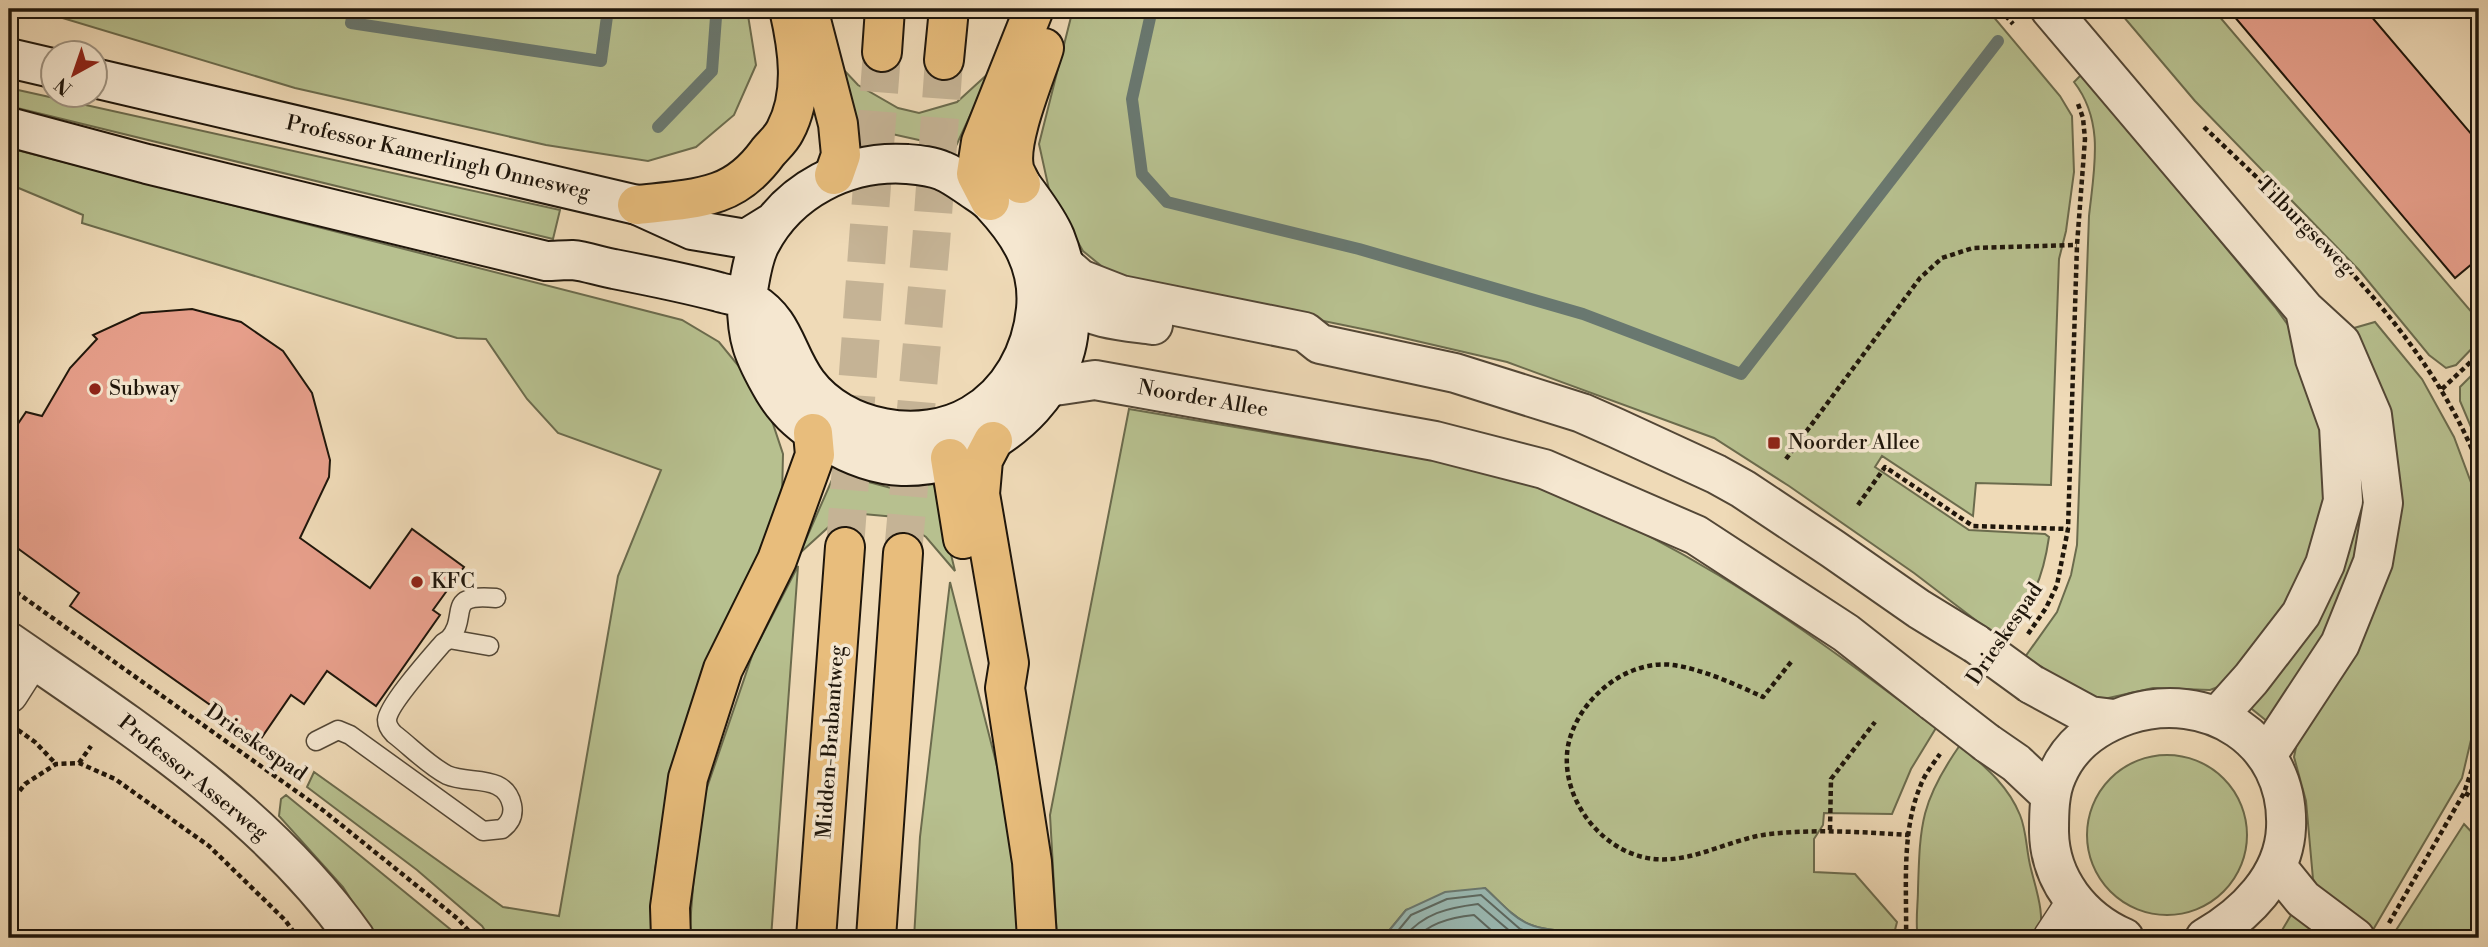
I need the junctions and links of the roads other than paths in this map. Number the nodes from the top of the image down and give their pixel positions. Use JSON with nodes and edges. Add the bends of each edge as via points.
{"nodes":[{"id":1,"x":789,"y":9,"type":"edge"},
{"id":2,"x":808,"y":9,"type":"edge"},
{"id":3,"x":885,"y":9,"type":"edge"},
{"id":4,"x":948,"y":9,"type":"edge"},
{"id":5,"x":1034,"y":9,"type":"edge"},
{"id":6,"x":1058,"y":9,"type":"edge"},
{"id":7,"x":2050,"y":9,"type":"edge"},
{"id":8,"x":882,"y":52,"type":"tunnel mouth"},
{"id":9,"x":9,"y":58,"type":"edge"},
{"id":10,"x":944,"y":60,"type":"tunnel mouth"},
{"id":11,"x":38,"y":65,"type":"edge"},
{"id":12,"x":108,"y":81,"type":"edge"},
{"id":13,"x":9,"y":127,"type":"edge"},
{"id":14,"x":834,"y":176,"type":"junction"},
{"id":15,"x":1005,"y":192,"type":"junction"},
{"id":16,"x":638,"y":205,"type":"junction"},
{"id":17,"x":775,"y":222,"type":"junction"},
{"id":18,"x":546,"y":261,"type":"junction"},
{"id":19,"x":1056,"y":284,"type":"junction"},
{"id":20,"x":747,"y":300,"type":"junction"},
{"id":21,"x":2305,"y":310,"type":"junction"},
{"id":22,"x":750,"y":343,"type":"junction"},
{"id":23,"x":1048,"y":387,"type":"junction"},
{"id":24,"x":980,"y":429,"type":"junction"},
{"id":25,"x":813,"y":433,"type":"junction"},
{"id":26,"x":950,"y":458,"type":"junction"},
{"id":27,"x":845,"y":547,"type":"tunnel mouth"},
{"id":28,"x":903,"y":554,"type":"tunnel mouth"},
{"id":29,"x":496,"y":598,"type":"dead end"},
{"id":30,"x":449,"y":639,"type":"junction"},
{"id":31,"x":489,"y":646,"type":"dead end"},
{"id":32,"x":20,"y":650,"type":"edge"},
{"id":33,"x":1005,"y":688,"type":"junction"},
{"id":34,"x":9,"y":694,"type":"edge"},
{"id":35,"x":2217,"y":717,"type":"junction"},
{"id":36,"x":2114,"y":719,"type":"junction"},
{"id":37,"x":316,"y":741,"type":"dead end"},
{"id":38,"x":2267,"y":755,"type":"junction"},
{"id":39,"x":2051,"y":796,"type":"junction"},
{"id":40,"x":2277,"y":867,"type":"junction"},
{"id":41,"x":2075,"y":903,"type":"junction"},
{"id":42,"x":2360,"y":930,"type":"edge"},
{"id":43,"x":2225,"y":935,"type":"edge"},
{"id":44,"x":355,"y":938,"type":"edge"},
{"id":45,"x":671,"y":938,"type":"edge"},
{"id":46,"x":816,"y":938,"type":"edge"},
{"id":47,"x":876,"y":938,"type":"edge"},
{"id":48,"x":1037,"y":938,"type":"edge"},
{"id":49,"x":2052,"y":938,"type":"edge"},
{"id":50,"x":2124,"y":938,"type":"edge"}],
"edges":[{"from":1,"to":16,"type":"highway","via":[[798,77],[784,133],[762,161],[733,185],[683,201]]},
{"from":2,"to":14,"type":"highway","via":[[838,124],[841,155]]},
{"from":3,"to":8,"type":"highway"},
{"from":4,"to":10,"type":"highway"},
{"from":5,"to":15,"type":"highway","via":[[981,142],[976,173]]},
{"from":6,"to":15,"type":"highway","via":[[1022,116],[1014,169]]},
{"from":7,"to":21,"type":"street"},
{"from":9,"to":11,"type":"street"},
{"from":12,"to":16,"type":"street","name":"Professor Kamerlingh Onnesweg"},
{"from":13,"to":18,"type":"street"},
{"from":14,"to":15,"type":"street","via":[[881,163],[921,165]]},
{"from":14,"to":17,"type":"street","via":[[822,180]]},
{"from":15,"to":19,"type":"street","via":[[1045,218],[1055,236]]},
{"from":16,"to":17,"type":"street","name":"Professor Kamerlingh Onnesweg","via":[[692,230],[746,239]]},
{"from":17,"to":20,"type":"street","via":[[760,245]]},
{"from":18,"to":20,"type":"street","via":[[574,260]]},
{"from":18,"to":22,"type":"street","via":[[567,278],[720,316]]},
{"from":19,"to":23,"type":"street","via":[[1065,350]]},
{"from":19,"to":24,"type":"street","via":[[1036,309],[1024,356]]},
{"from":19,"to":36,"type":"street","bridge":true,"via":[[1082,311],[1115,320],[1301,351],[1320,344],[1455,373],[1594,418],[1742,489],[2031,684],[2090,716]]},
{"from":20,"to":22,"type":"street"},
{"from":20,"to":24,"type":"street","via":[[775,320],[809,385],[843,414],[910,431],[948,426]]},
{"from":21,"to":35,"type":"street","via":[[2315,359],[2339,426],[2343,501],[2325,564],[2301,614]]},
{"from":21,"to":38,"type":"street","via":[[2341,343],[2372,415],[2383,503],[2373,562],[2340,644]]},
{"from":22,"to":25,"type":"street","via":[[780,402]]},
{"from":23,"to":24,"type":"street","via":[[1024,416]]},
{"from":23,"to":39,"type":"street","name":"Noorder Allee","bridge":true,"via":[[1095,380],[1435,441],[1544,469],[1696,535],[1846,633]]},
{"from":24,"to":26,"type":"street","via":[[980,448]]},
{"from":24,"to":33,"type":"highway","via":[[980,494],[1009,663]]},
{"from":25,"to":26,"type":"street","via":[[846,452],[888,465],[924,465]]},
{"from":25,"to":45,"type":"highway","via":[[815,455],[777,559],[723,669],[688,778],[670,907]]},
{"from":26,"to":33,"type":"highway","via":[[993,667]]},
{"from":27,"to":46,"type":"highway","name":"Midden-Brabantweg"},
{"from":28,"to":47,"type":"highway"},
{"from":29,"to":30,"type":"lane","via":[[467,599]]},
{"from":30,"to":31,"type":"lane"},
{"from":30,"to":37,"type":"lane","via":[[393,705],[388,728],[449,776],[499,786],[513,808],[508,825],[494,832],[483,831],[350,735],[338,730]]},
{"from":32,"to":34,"type":"street"},
{"from":32,"to":44,"type":"street","name":"Professor Asserweg","via":[[114,715],[253,823],[295,864]]},
{"from":33,"to":48,"type":"highway","via":[[1032,862]]},
{"from":35,"to":36,"type":"street","via":[[2164,707]]},
{"from":35,"to":38,"type":"street","via":[[2244,732]]},
{"from":36,"to":39,"type":"street","via":[[2095,728],[2073,749],[2056,776]]},
{"from":38,"to":40,"type":"street","via":[[2281,783],[2287,812],[2285,844]]},
{"from":39,"to":41,"type":"street","via":[[2049,842],[2062,884]]},
{"from":40,"to":42,"type":"street","via":[[2304,899]]},
{"from":40,"to":43,"type":"street"},
{"from":41,"to":49,"type":"street"},
{"from":41,"to":50,"type":"street","via":[[2109,932]]}]}
